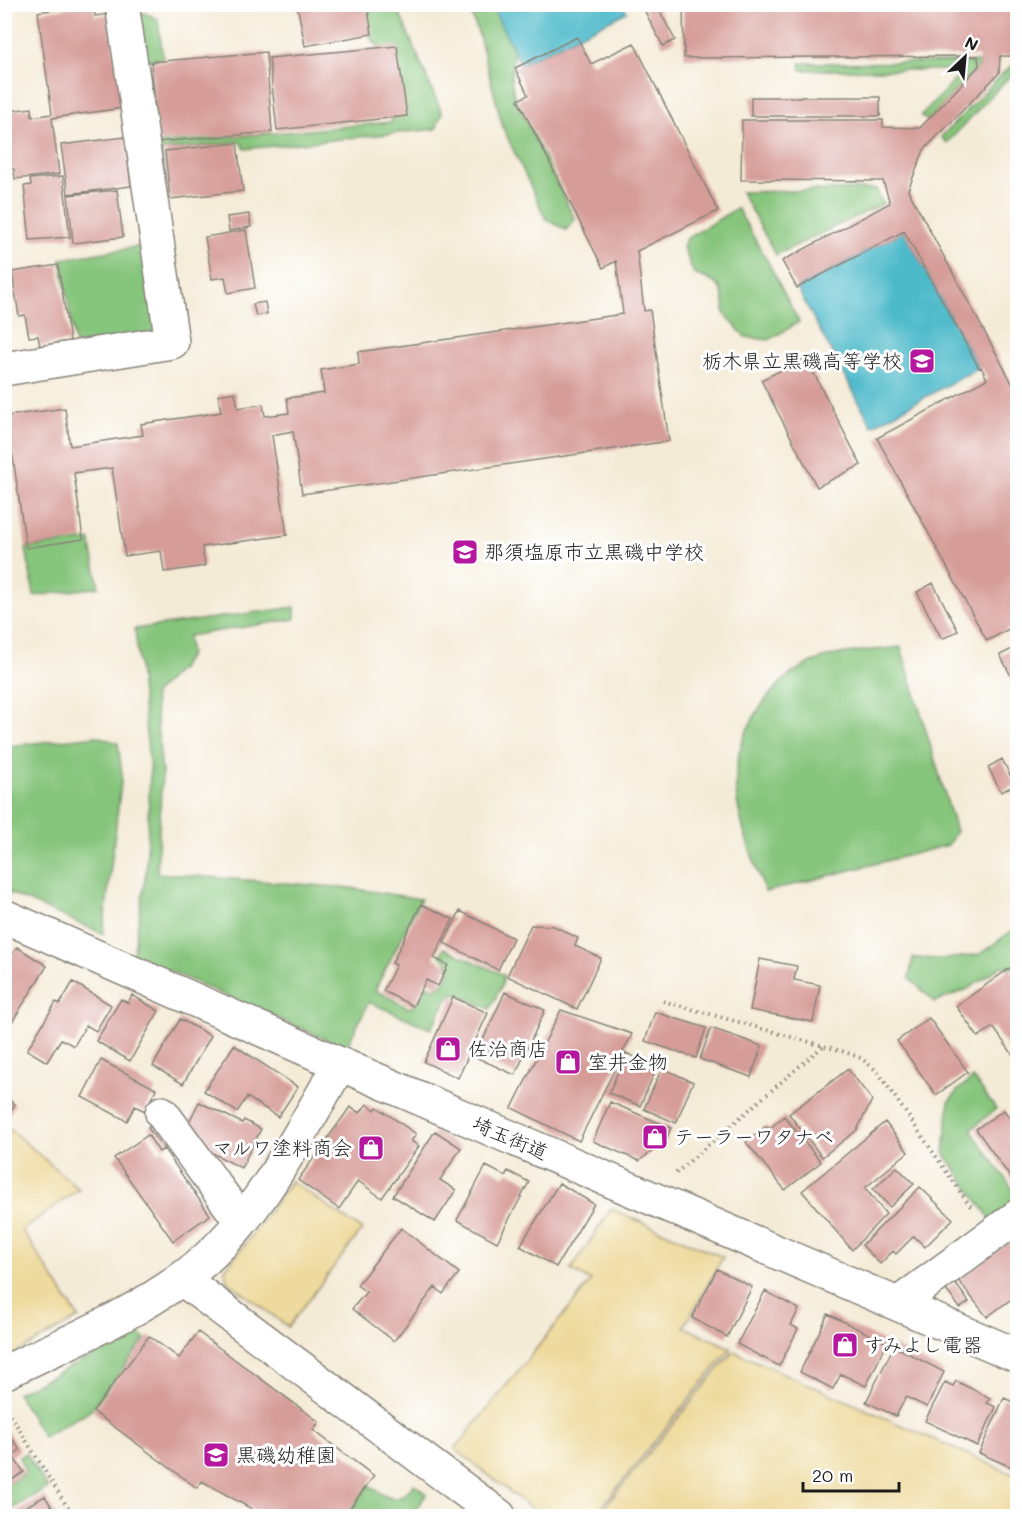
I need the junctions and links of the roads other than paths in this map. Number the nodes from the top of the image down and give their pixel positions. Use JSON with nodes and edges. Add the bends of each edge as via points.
{"nodes":[{"id":1,"x":122,"y":4,"type":"edge"},
{"id":2,"x":4,"y":369,"type":"edge"},
{"id":3,"x":4,"y":916,"type":"edge"},
{"id":4,"x":340,"y":1064,"type":"junction"},
{"id":5,"x":162,"y":1113,"type":"dead end"},
{"id":6,"x":1017,"y":1216,"type":"edge"},
{"id":7,"x":241,"y":1221,"type":"junction"},
{"id":8,"x":182,"y":1279,"type":"junction"},
{"id":9,"x":898,"y":1304,"type":"junction"},
{"id":10,"x":1017,"y":1356,"type":"edge"},
{"id":11,"x":4,"y":1373,"type":"edge"},
{"id":12,"x":499,"y":1516,"type":"edge"}],
"edges":[{"from":1,"to":2,"type":"street","via":[[172,342]]},
{"from":3,"to":4,"type":"street","name":"埼玉街道"},
{"from":4,"to":7,"type":"street","via":[[271,1182]]},
{"from":4,"to":9,"type":"street","name":"埼玉街道"},
{"from":5,"to":7,"type":"street"},
{"from":6,"to":9,"type":"street"},
{"from":7,"to":8,"type":"street"},
{"from":8,"to":11,"type":"street","via":[[139,1306]]},
{"from":8,"to":12,"type":"street"},
{"from":9,"to":10,"type":"street","name":"埼玉街道"}]}
